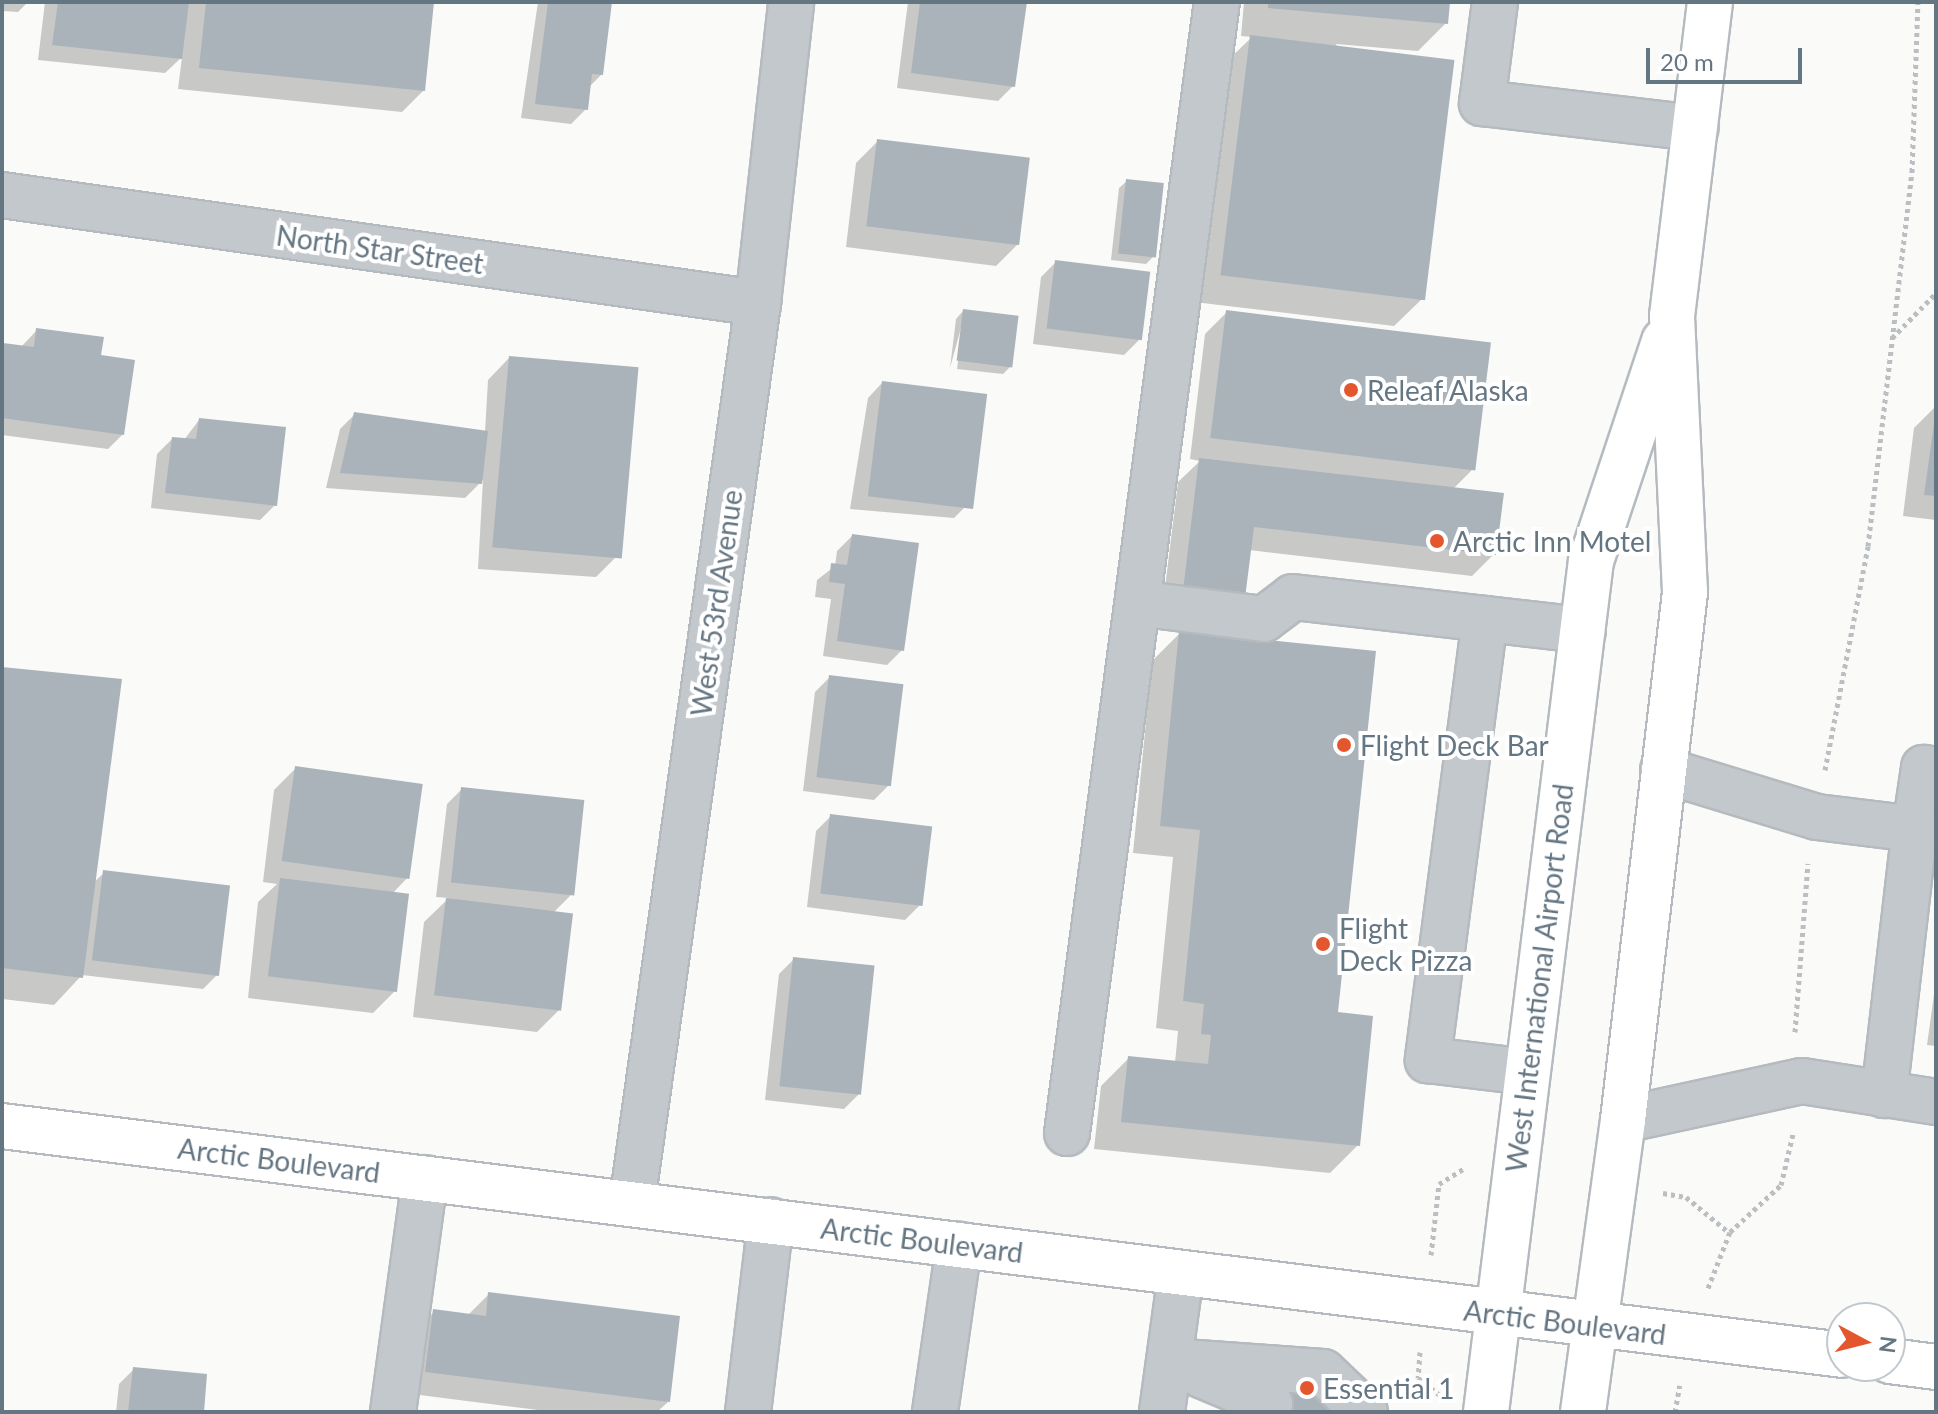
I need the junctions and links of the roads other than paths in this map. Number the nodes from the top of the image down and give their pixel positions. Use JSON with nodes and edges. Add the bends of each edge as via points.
{"nodes":[{"id":1,"x":791,"y":2,"type":"edge"},
{"id":2,"x":1217,"y":2,"type":"edge"},
{"id":3,"x":1495,"y":2,"type":"edge"},
{"id":4,"x":1710,"y":2,"type":"edge"},
{"id":5,"x":1696,"y":128,"type":"junction"},
{"id":6,"x":2,"y":195,"type":"edge"},
{"id":7,"x":758,"y":303,"type":"junction"},
{"id":8,"x":1672,"y":316,"type":"junction"},
{"id":9,"x":1152,"y":605,"type":"dead end"},
{"id":10,"x":1485,"y":619,"type":"junction"},
{"id":11,"x":1583,"y":630,"type":"junction"},
{"id":12,"x":1663,"y":770,"type":"junction"},
{"id":13,"x":1936,"y":770,"type":"edge"},
{"id":14,"x":1923,"y":847,"type":"edge"},
{"id":15,"x":1527,"y":1072,"type":"junction"},
{"id":16,"x":1884,"y":1095,"type":"junction"},
{"id":17,"x":1936,"y":1102,"type":"edge"},
{"id":18,"x":1623,"y":1120,"type":"junction"},
{"id":19,"x":2,"y":1126,"type":"edge"},
{"id":20,"x":1067,"y":1133,"type":"dead end"},
{"id":21,"x":425,"y":1178,"type":"junction"},
{"id":22,"x":632,"y":1203,"type":"junction"},
{"id":23,"x":771,"y":1220,"type":"junction"},
{"id":24,"x":959,"y":1245,"type":"junction"},
{"id":25,"x":1181,"y":1273,"type":"junction"},
{"id":26,"x":1497,"y":1313,"type":"junction"},
{"id":27,"x":1594,"y":1326,"type":"junction"},
{"id":28,"x":1826,"y":1353,"type":"edge"},
{"id":29,"x":1169,"y":1361,"type":"junction"},
{"id":30,"x":1906,"y":1363,"type":"edge"},
{"id":31,"x":1936,"y":1367,"type":"edge"},
{"id":32,"x":1270,"y":1404,"type":"dead end"},
{"id":33,"x":393,"y":1412,"type":"edge"},
{"id":34,"x":748,"y":1412,"type":"edge"},
{"id":35,"x":935,"y":1412,"type":"edge"},
{"id":36,"x":1162,"y":1412,"type":"edge"},
{"id":37,"x":1189,"y":1412,"type":"edge"},
{"id":38,"x":1365,"y":1412,"type":"edge"},
{"id":39,"x":1486,"y":1412,"type":"edge"},
{"id":40,"x":1583,"y":1412,"type":"edge"}],
"edges":[{"from":1,"to":7,"type":"street","name":"West 53rd Avenue"},
{"from":2,"to":20,"type":"street"},
{"from":3,"to":5,"type":"street","via":[[1482,103]]},
{"from":4,"to":5,"type":"main road","name":"West International Airport Road"},
{"from":5,"to":8,"type":"main road","name":"West International Airport Road"},
{"from":6,"to":7,"type":"street","name":"North Star Street"},
{"from":7,"to":22,"type":"street","name":"West 53rd Avenue"},
{"from":8,"to":11,"type":"main road","name":"West International Airport Road","via":[[1591,561]]},
{"from":8,"to":12,"type":"main road","name":"West International Airport Road","via":[[1685,592]]},
{"from":9,"to":10,"type":"street","via":[[1264,619],[1293,597]]},
{"from":10,"to":11,"type":"street"},
{"from":10,"to":15,"type":"street","via":[[1428,1060]]},
{"from":11,"to":15,"type":"main road","name":"West International Airport Road"},
{"from":12,"to":14,"type":"street"},
{"from":12,"to":18,"type":"main road","name":"West International Airport Road"},
{"from":13,"to":14,"type":"street","via":[[1924,768]]},
{"from":14,"to":16,"type":"street"},
{"from":15,"to":26,"type":"main road","name":"West International Airport Road"},
{"from":16,"to":17,"type":"street"},
{"from":16,"to":18,"type":"street","via":[[1792,1084]]},
{"from":18,"to":27,"type":"main road","name":"West International Airport Road"},
{"from":19,"to":21,"type":"main road","name":"Arctic Boulevard"},
{"from":21,"to":22,"type":"main road","name":"Arctic Boulevard"},
{"from":21,"to":33,"type":"street"},
{"from":22,"to":23,"type":"main road","name":"Arctic Boulevard"},
{"from":23,"to":24,"type":"main road","name":"Arctic Boulevard"},
{"from":23,"to":34,"type":"street"},
{"from":24,"to":25,"type":"main road","name":"Arctic Boulevard"},
{"from":24,"to":35,"type":"street"},
{"from":25,"to":26,"type":"main road","name":"Arctic Boulevard"},
{"from":25,"to":29,"type":"street"},
{"from":26,"to":27,"type":"main road","name":"Arctic Boulevard"},
{"from":26,"to":39,"type":"main road","name":"West International Airport Road"},
{"from":27,"to":28,"type":"main road","name":"Arctic Boulevard"},
{"from":27,"to":40,"type":"main road","name":"West International Airport Road"},
{"from":29,"to":32,"type":"street"},
{"from":29,"to":36,"type":"street"},
{"from":29,"to":37,"type":"street"},
{"from":29,"to":38,"type":"street","via":[[1323,1372]]},
{"from":30,"to":31,"type":"main road"}]}
